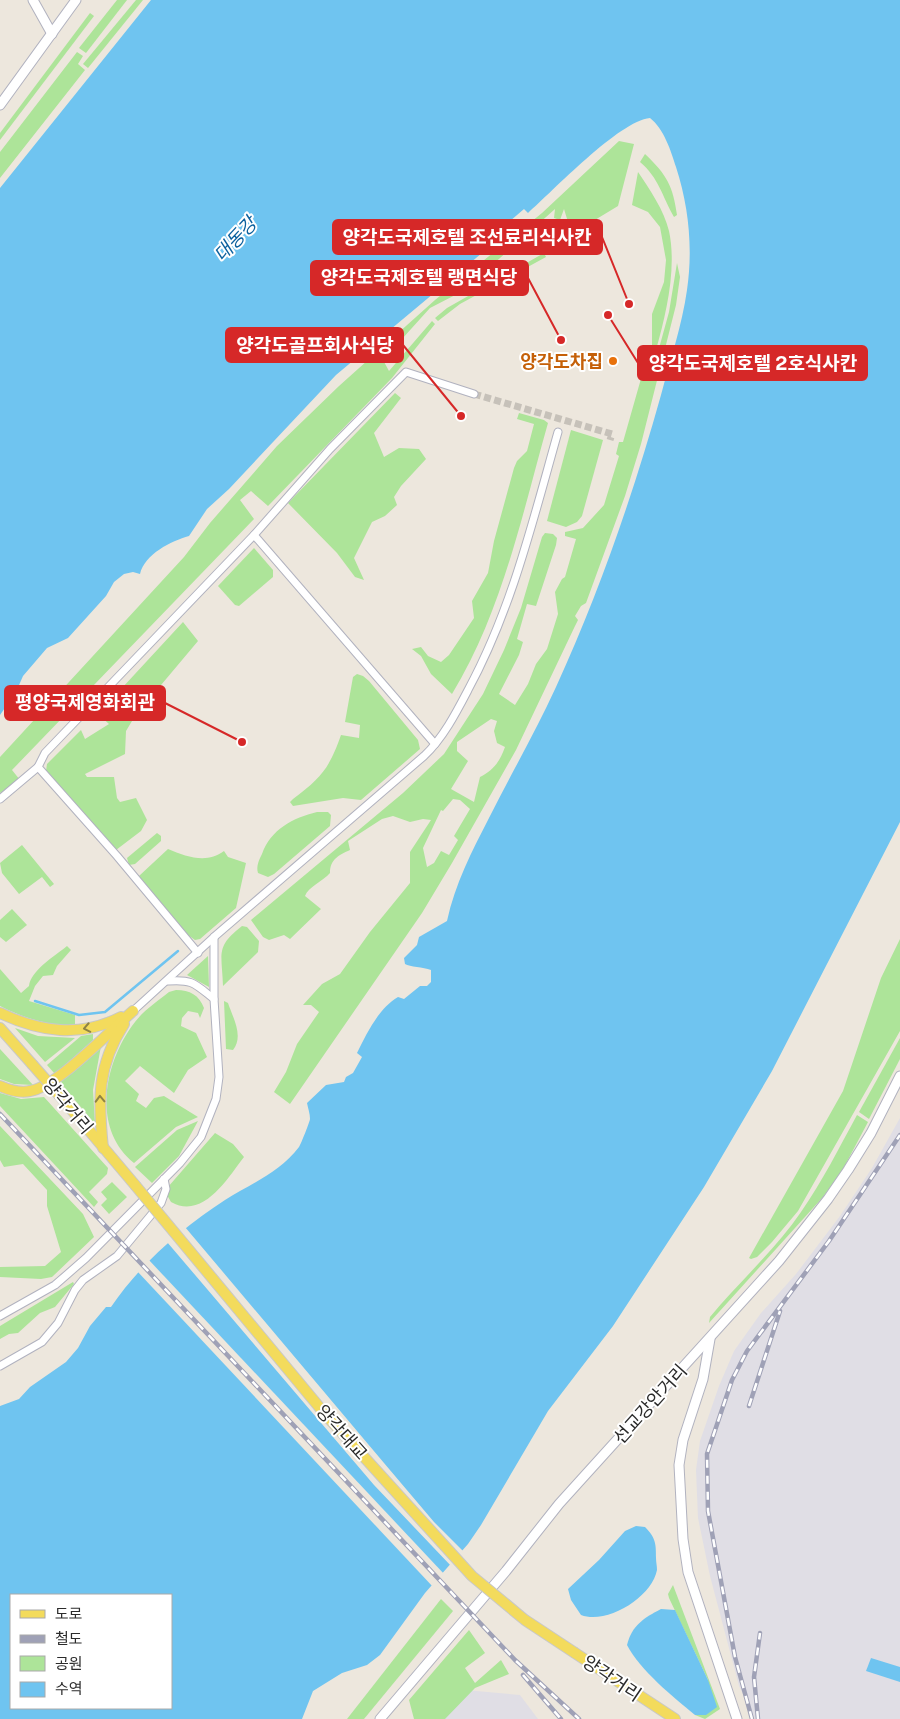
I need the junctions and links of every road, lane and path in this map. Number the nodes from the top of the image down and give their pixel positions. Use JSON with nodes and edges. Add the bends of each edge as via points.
{"nodes":[{"id":1,"x":33,"y":0,"type":"edge"},
{"id":2,"x":76,"y":0,"type":"edge"},
{"id":3,"x":52,"y":34,"type":"junction"},
{"id":4,"x":0,"y":105,"type":"edge"},
{"id":5,"x":474,"y":394,"type":"tunnel mouth"},
{"id":6,"x":558,"y":432,"type":"dead end"},
{"id":7,"x":254,"y":535,"type":"junction"},
{"id":8,"x":435,"y":744,"type":"junction"},
{"id":9,"x":38,"y":767,"type":"junction"},
{"id":10,"x":0,"y":799,"type":"edge"},
{"id":11,"x":214,"y":937,"type":"junction"},
{"id":12,"x":198,"y":953,"type":"junction"},
{"id":13,"x":168,"y":981,"type":"junction"},
{"id":14,"x":214,"y":999,"type":"junction"},
{"id":15,"x":132,"y":1010,"type":"junction"},
{"id":16,"x":0,"y":1013,"type":"edge"},
{"id":17,"x":0,"y":1028,"type":"edge"},
{"id":18,"x":900,"y":1076,"type":"edge"},
{"id":19,"x":0,"y":1086,"type":"edge"},
{"id":20,"x":103,"y":1148,"type":"junction"},
{"id":21,"x":164,"y":1180,"type":"junction"},
{"id":22,"x":135,"y":1185,"type":"joint"},
{"id":23,"x":0,"y":1316,"type":"edge"},
{"id":24,"x":710,"y":1338,"type":"junction"},
{"id":25,"x":0,"y":1366,"type":"edge"},
{"id":26,"x":575,"y":1653,"type":"joint"},
{"id":27,"x":380,"y":1719,"type":"edge"},
{"id":28,"x":675,"y":1719,"type":"edge"},
{"id":29,"x":737,"y":1719,"type":"edge"}],
"edges":[{"from":1,"to":3,"type":"main road"},
{"from":2,"to":3,"type":"main road"},
{"from":3,"to":4,"type":"main road"},
{"from":5,"to":7,"type":"street","via":[[406,372],[330,449]]},
{"from":6,"to":8,"type":"street","via":[[504,612],[474,679]]},
{"from":7,"to":8,"type":"street"},
{"from":7,"to":9,"type":"street","via":[[51,746]]},
{"from":8,"to":11,"type":"street"},
{"from":9,"to":10,"type":"street"},
{"from":9,"to":12,"type":"street"},
{"from":11,"to":12,"type":"street"},
{"from":11,"to":14,"type":"street"},
{"from":12,"to":13,"type":"street"},
{"from":13,"to":14,"type":"street","via":[[190,980]]},
{"from":13,"to":15,"type":"street"},
{"from":14,"to":21,"type":"street","via":[[219,1077],[216,1099],[201,1137]]},
{"from":15,"to":16,"type":"main road","one_way":true,"via":[[111,1022],[69,1031],[48,1030]]},
{"from":15,"to":19,"type":"main road","via":[[70,1067],[41,1088],[20,1091]]},
{"from":20,"to":15,"type":"main road","one_way":true,"via":[[102,1071],[112,1042]]},
{"from":17,"to":20,"type":"main road","name":"양각거리","bridge":true},
{"from":18,"to":24,"type":"main road","name":"선교강안거리","via":[[871,1133],[828,1199],[779,1261]]},
{"from":20,"to":22,"type":"main road","name":"양각거리"},
{"from":21,"to":23,"type":"street","via":[[86,1258],[54,1285]]},
{"from":21,"to":25,"type":"street","via":[[166,1189],[161,1203],[116,1256],[79,1285],[58,1324],[42,1342]]},
{"from":22,"to":26,"type":"main road","name":"양각대교","bridge":true,"via":[[325,1414],[472,1576],[525,1620]]},
{"from":24,"to":27,"type":"main road","name":"선교강안거리","via":[[559,1504]]},
{"from":24,"to":29,"type":"main road","via":[[702,1379],[683,1440],[680,1465],[683,1538],[688,1572]]},
{"from":26,"to":28,"type":"main road","name":"양각거리"}]}
